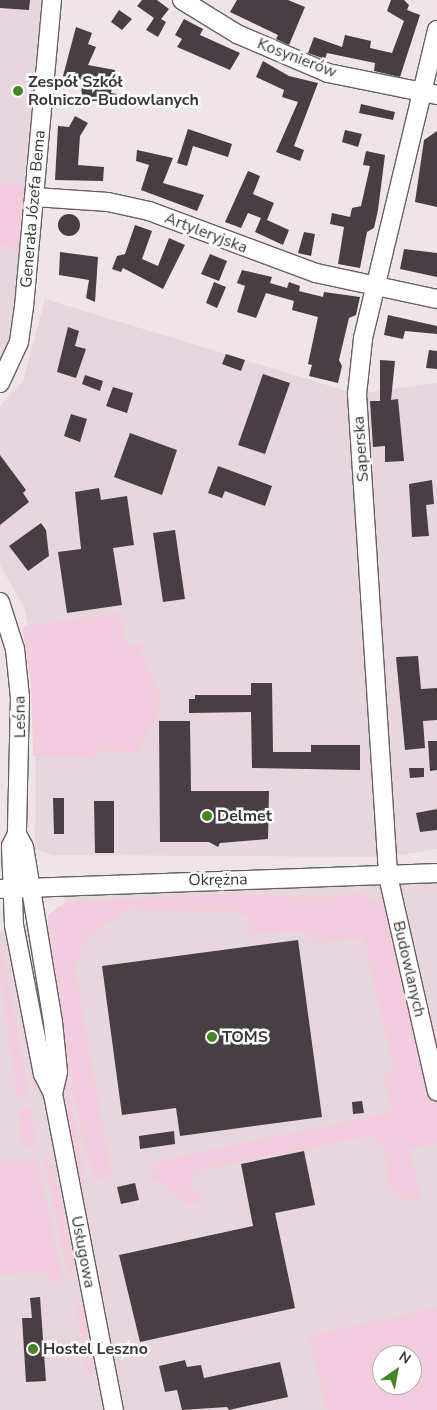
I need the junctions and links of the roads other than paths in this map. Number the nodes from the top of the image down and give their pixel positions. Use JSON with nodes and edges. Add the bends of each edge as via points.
{"nodes":[{"id":1,"x":63,"y":0,"type":"edge"},
{"id":2,"x":182,"y":0,"type":"edge"},
{"id":3,"x":51,"y":8,"type":"edge"},
{"id":4,"x":437,"y":30,"type":"edge"},
{"id":5,"x":429,"y":94,"type":"edge"},
{"id":6,"x":35,"y":198,"type":"junction"},
{"id":7,"x":374,"y":288,"type":"junction"},
{"id":8,"x":437,"y":299,"type":"edge"},
{"id":9,"x":0,"y":383,"type":"edge"},
{"id":10,"x":0,"y":602,"type":"edge"},
{"id":11,"x":17,"y":834,"type":"junction"},
{"id":12,"x":437,"y":873,"type":"edge"},
{"id":13,"x":388,"y":876,"type":"junction"},
{"id":14,"x":30,"y":885,"type":"junction"},
{"id":15,"x":5,"y":888,"type":"edge"},
{"id":16,"x":437,"y":1091,"type":"edge"},
{"id":17,"x":53,"y":1094,"type":"junction"},
{"id":18,"x":114,"y":1410,"type":"edge"}],
"edges":[{"from":1,"to":3,"type":"street"},
{"from":2,"to":5,"type":"street","name":"Kosynierów","via":[[237,34],[328,73]]},
{"from":3,"to":6,"type":"street","name":"Generała Józefa Bema"},
{"from":4,"to":5,"type":"street","name":"Saperska"},
{"from":5,"to":7,"type":"street","name":"Saperska"},
{"from":6,"to":7,"type":"street","name":"Artyleryjska","via":[[108,202],[148,211],[298,267]]},
{"from":6,"to":9,"type":"street","name":"Generała Józefa Bema","via":[[19,342]]},
{"from":7,"to":8,"type":"street","name":"Artyleryjska"},
{"from":7,"to":13,"type":"street","name":"Saperska","via":[[363,339],[357,394]]},
{"from":10,"to":11,"type":"street","name":"Leśna","via":[[15,649],[19,682]]},
{"from":11,"to":14,"type":"street","name":"Leśna","via":[[24,847]]},
{"from":11,"to":15,"type":"street","name":"Leśna","via":[[11,846]]},
{"from":12,"to":13,"type":"street","name":"Okrężna"},
{"from":13,"to":14,"type":"street","name":"Okrężna"},
{"from":13,"to":16,"type":"street","name":"Budowlanych"},
{"from":14,"to":15,"type":"street","name":"Okrężna"},
{"from":14,"to":17,"type":"street","name":"Usługowa","via":[[53,1022],[58,1072]]},
{"from":15,"to":17,"type":"street","name":"Usługowa","via":[[43,1074]]},
{"from":17,"to":18,"type":"street","name":"Usługowa"}]}
